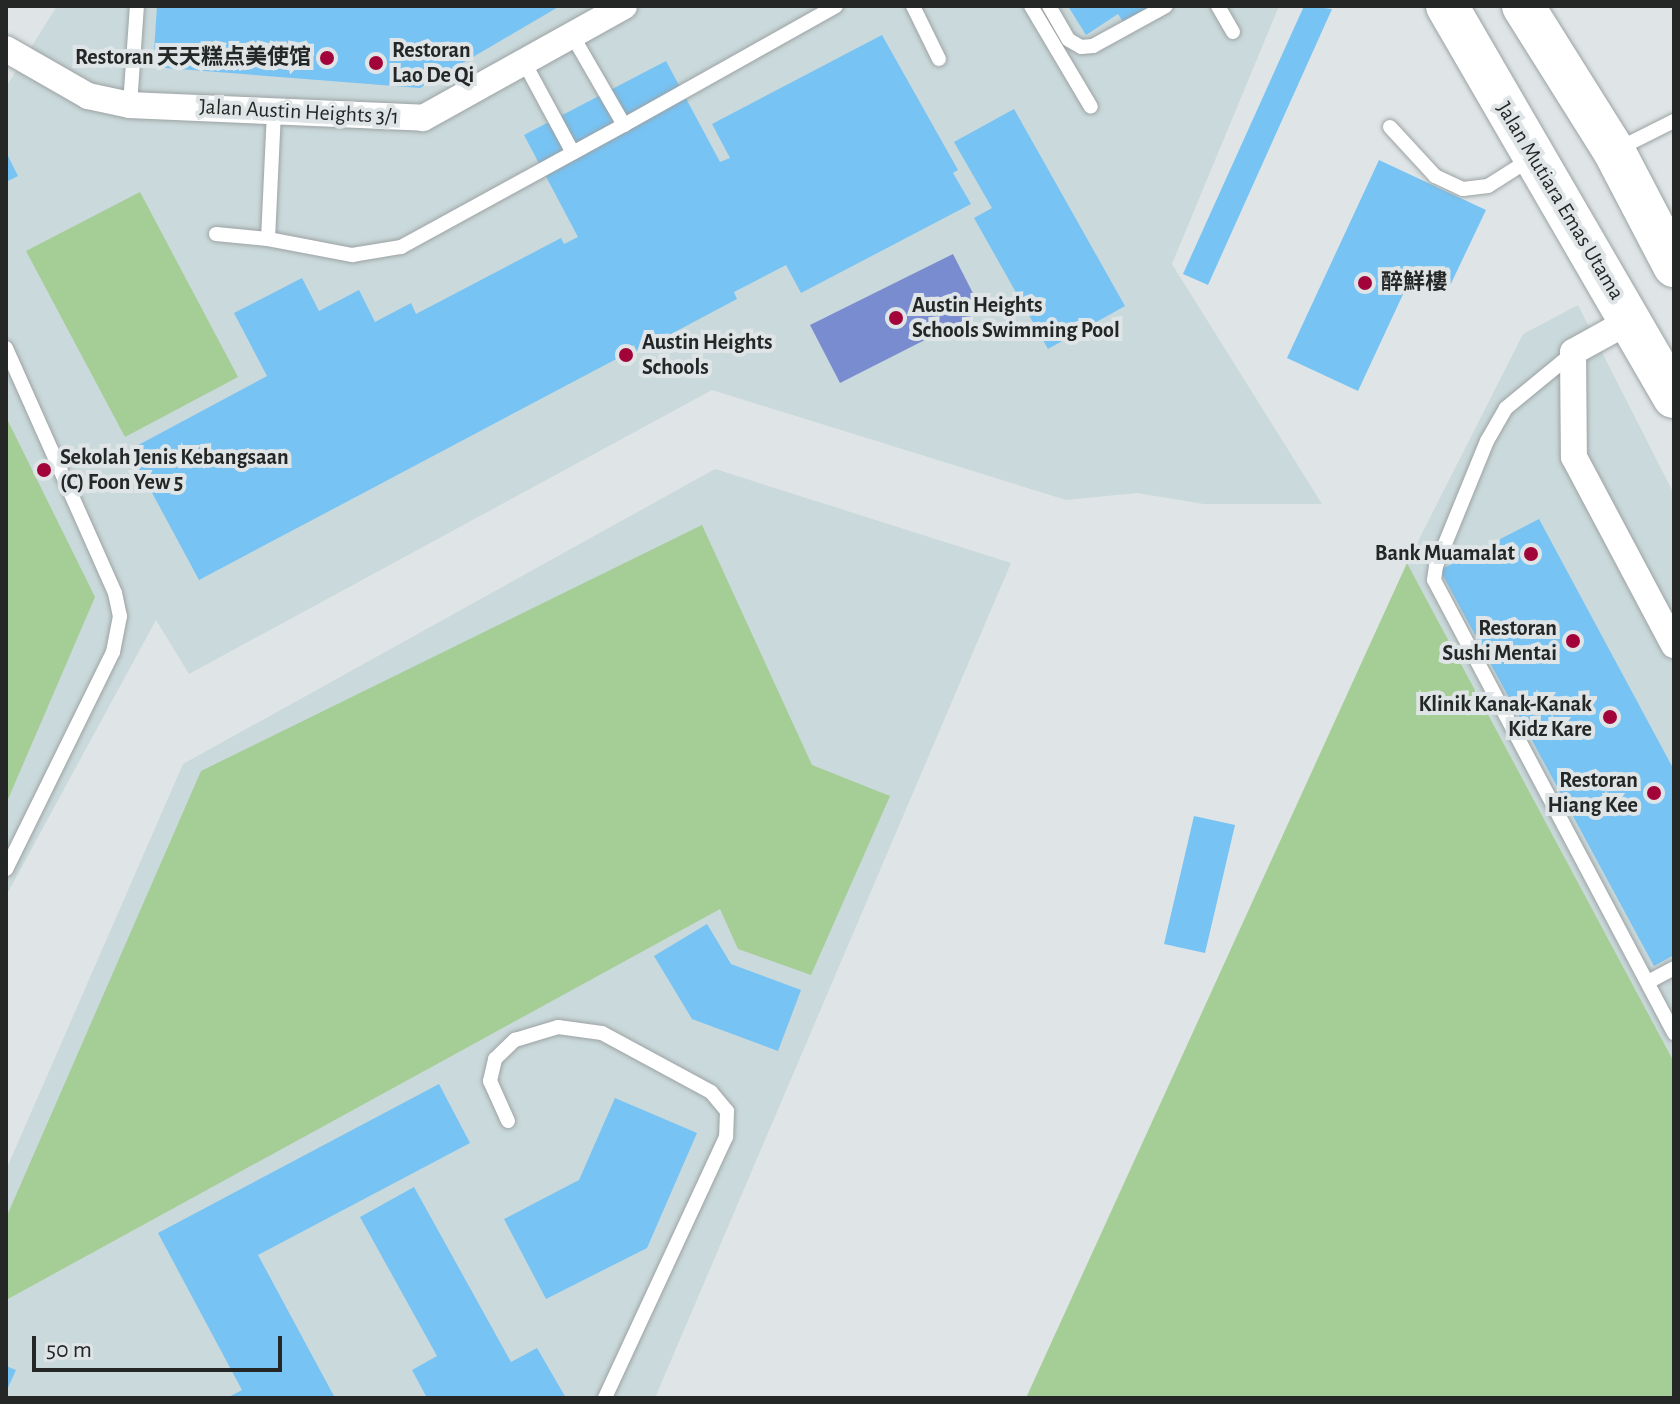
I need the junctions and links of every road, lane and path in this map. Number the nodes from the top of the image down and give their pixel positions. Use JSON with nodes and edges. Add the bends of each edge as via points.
{"nodes":[{"id":1,"x":137,"y":6,"type":"edge"},
{"id":2,"x":624,"y":6,"type":"edge"},
{"id":3,"x":836,"y":6,"type":"edge"},
{"id":4,"x":913,"y":6,"type":"edge"},
{"id":5,"x":1031,"y":6,"type":"edge"},
{"id":6,"x":1049,"y":6,"type":"edge"},
{"id":7,"x":1166,"y":6,"type":"edge"},
{"id":8,"x":1218,"y":6,"type":"edge"},
{"id":9,"x":1447,"y":6,"type":"edge"},
{"id":10,"x":1523,"y":6,"type":"edge"},
{"id":11,"x":1233,"y":32,"type":"dead end"},
{"id":12,"x":572,"y":35,"type":"junction"},
{"id":13,"x":6,"y":49,"type":"edge"},
{"id":14,"x":939,"y":59,"type":"dead end"},
{"id":15,"x":524,"y":62,"type":"junction"},
{"id":16,"x":130,"y":105,"type":"junction"},
{"id":17,"x":1091,"y":107,"type":"dead end"},
{"id":18,"x":274,"y":111,"type":"junction"},
{"id":19,"x":1674,"y":121,"type":"edge"},
{"id":20,"x":624,"y":125,"type":"junction"},
{"id":21,"x":1390,"y":127,"type":"dead end"},
{"id":22,"x":1614,"y":151,"type":"junction"},
{"id":23,"x":573,"y":153,"type":"junction"},
{"id":24,"x":1533,"y":158,"type":"junction"},
{"id":25,"x":216,"y":234,"type":"dead end"},
{"id":26,"x":268,"y":239,"type":"junction"},
{"id":27,"x":1674,"y":266,"type":"edge"},
{"id":28,"x":1631,"y":320,"type":"junction"},
{"id":29,"x":6,"y":348,"type":"edge"},
{"id":30,"x":1573,"y":352,"type":"junction"},
{"id":31,"x":1674,"y":397,"type":"edge"},
{"id":32,"x":1674,"y":645,"type":"edge"},
{"id":33,"x":6,"y":869,"type":"edge"},
{"id":34,"x":1674,"y":968,"type":"edge"},
{"id":35,"x":1648,"y":982,"type":"junction"},
{"id":36,"x":1674,"y":1033,"type":"edge"},
{"id":37,"x":508,"y":1121,"type":"dead end"},
{"id":38,"x":605,"y":1398,"type":"edge"}],
"edges":[{"from":1,"to":16,"type":"lane"},
{"from":2,"to":12,"type":"street","name":"Jalan Austin Heights 3/1"},
{"from":3,"to":20,"type":"lane"},
{"from":4,"to":14,"type":"lane"},
{"from":5,"to":17,"type":"lane"},
{"from":6,"to":7,"type":"lane","via":[[1069,40],[1081,47],[1093,46]]},
{"from":8,"to":11,"type":"lane"},
{"from":9,"to":24,"type":"main road","name":"Jalan Mutiara Emas Utama"},
{"from":10,"to":22,"type":"main road"},
{"from":12,"to":15,"type":"street","name":"Jalan Austin Heights 3/1"},
{"from":12,"to":20,"type":"lane"},
{"from":13,"to":16,"type":"street","name":"Jalan Austin Heights 3/1","via":[[88,96]]},
{"from":15,"to":18,"type":"street","name":"Jalan Austin Heights 3/1","via":[[423,118]]},
{"from":15,"to":23,"type":"lane"},
{"from":16,"to":18,"type":"street","name":"Jalan Austin Heights 3/1"},
{"from":18,"to":26,"type":"lane"},
{"from":19,"to":22,"type":"lane"},
{"from":20,"to":23,"type":"lane"},
{"from":21,"to":24,"type":"lane","via":[[1435,176],[1463,189],[1488,186]]},
{"from":22,"to":27,"type":"main road"},
{"from":23,"to":26,"type":"lane","via":[[401,247],[352,255]]},
{"from":24,"to":28,"type":"main road","name":"Jalan Mutiara Emas Utama"},
{"from":25,"to":26,"type":"lane"},
{"from":28,"to":30,"type":"street"},
{"from":28,"to":31,"type":"main road","name":"Jalan Mutiara Emas Utama"},
{"from":29,"to":33,"type":"lane","via":[[115,593],[120,628],[107,665]]},
{"from":30,"to":32,"type":"street","via":[[1574,457]]},
{"from":30,"to":35,"type":"lane","via":[[1506,408],[1487,441],[1436,566],[1437,587]]},
{"from":34,"to":35,"type":"lane"},
{"from":35,"to":36,"type":"lane"},
{"from":37,"to":38,"type":"lane","via":[[490,1081],[495,1059],[527,1033],[558,1027],[602,1033],[711,1092],[727,1111],[726,1137]]}]}
